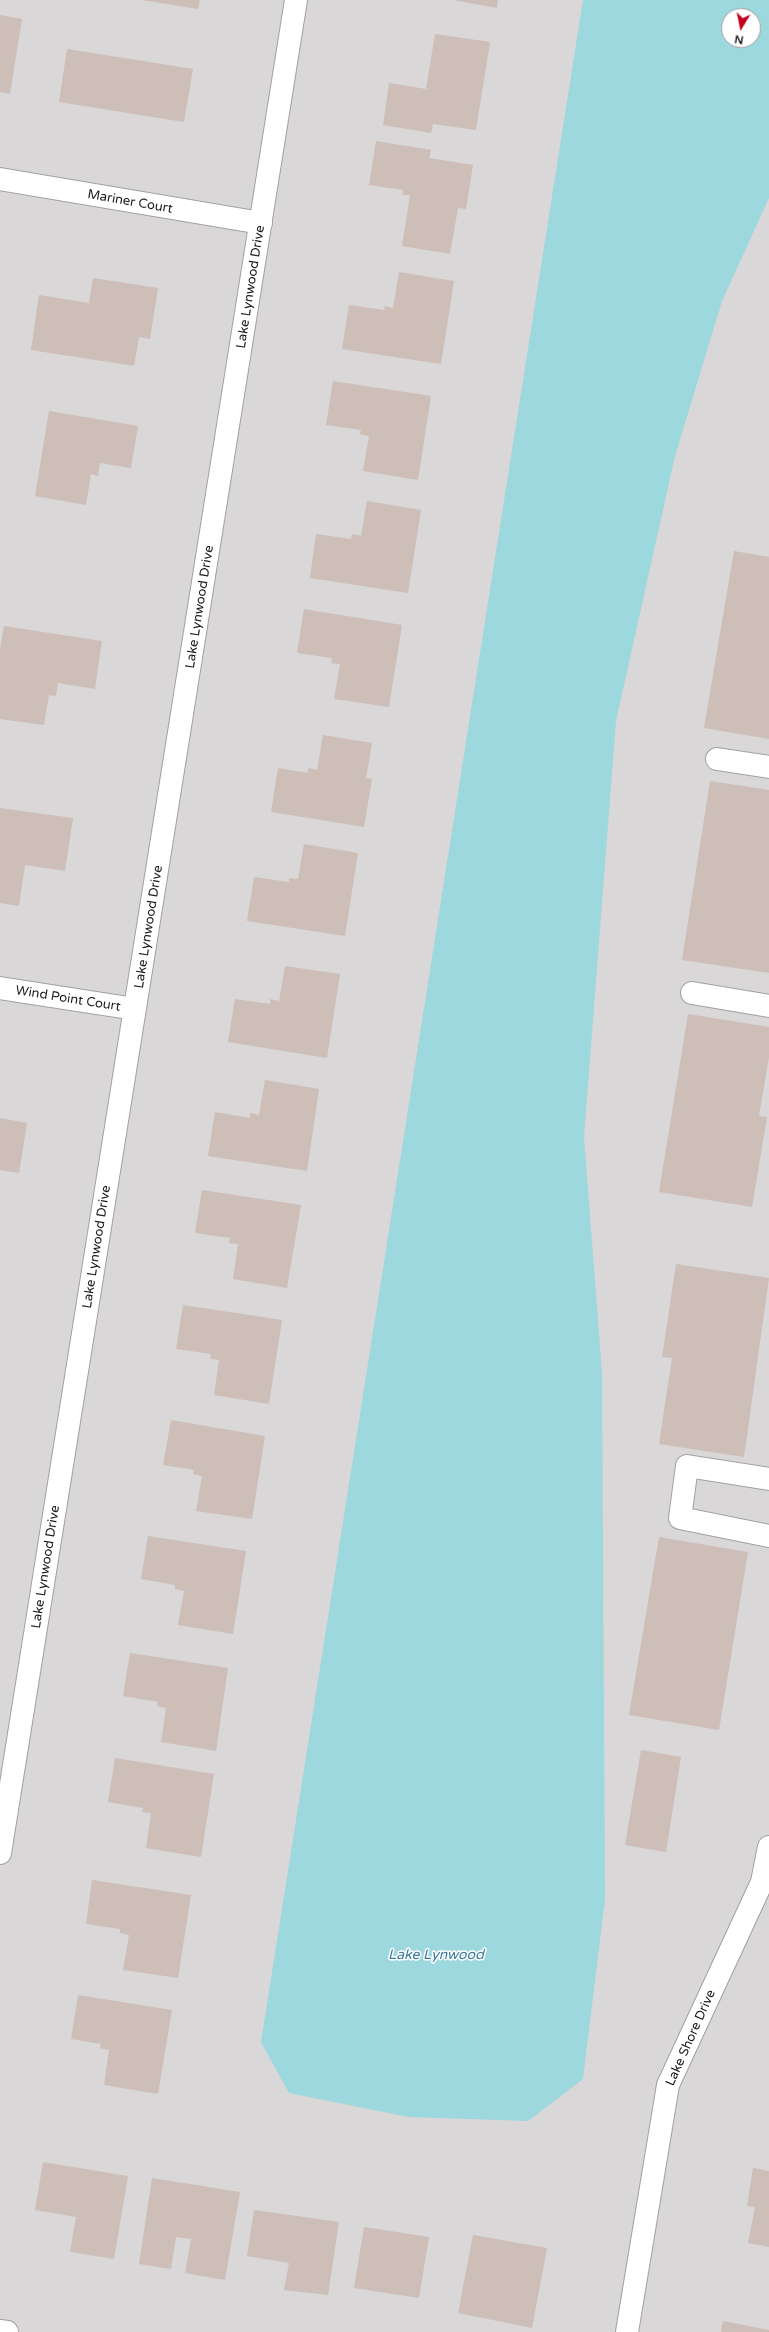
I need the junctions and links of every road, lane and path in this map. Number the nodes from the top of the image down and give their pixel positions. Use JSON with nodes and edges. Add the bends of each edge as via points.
{"nodes":[{"id":1,"x":296,"y":0,"type":"edge"},
{"id":2,"x":0,"y":179,"type":"edge"},
{"id":3,"x":261,"y":223,"type":"junction"},
{"id":4,"x":717,"y":759,"type":"dead end"},
{"id":5,"x":769,"y":767,"type":"edge"},
{"id":6,"x":0,"y":988,"type":"edge"},
{"id":7,"x":692,"y":993,"type":"dead end"},
{"id":8,"x":769,"y":1006,"type":"edge"},
{"id":9,"x":135,"y":1009,"type":"junction"},
{"id":10,"x":769,"y":1479,"type":"edge"},
{"id":11,"x":769,"y":1536,"type":"edge"},
{"id":12,"x":769,"y":1847,"type":"edge"},
{"id":13,"x":0,"y":1853,"type":"edge"},
{"id":14,"x":0,"y":2331,"type":"edge"},
{"id":15,"x":7,"y":2332,"type":"edge"},
{"id":16,"x":627,"y":2332,"type":"edge"}],
"edges":[{"from":1,"to":3,"type":"street","name":"Lake Lynwood Drive"},
{"from":2,"to":3,"type":"street","name":"Mariner Court"},
{"from":3,"to":9,"type":"street","name":"Lake Lynwood Drive"},
{"from":4,"to":5,"type":"street"},
{"from":6,"to":9,"type":"street","name":"Wind Point Court"},
{"from":7,"to":8,"type":"street"},
{"from":9,"to":13,"type":"street","name":"Lake Lynwood Drive"},
{"from":10,"to":11,"type":"street","via":[[687,1466],[680,1518]]},
{"from":12,"to":16,"type":"street","name":"Lake Shore Drive","via":[[762,1882],[668,2085]]},
{"from":14,"to":15,"type":"street"}]}
